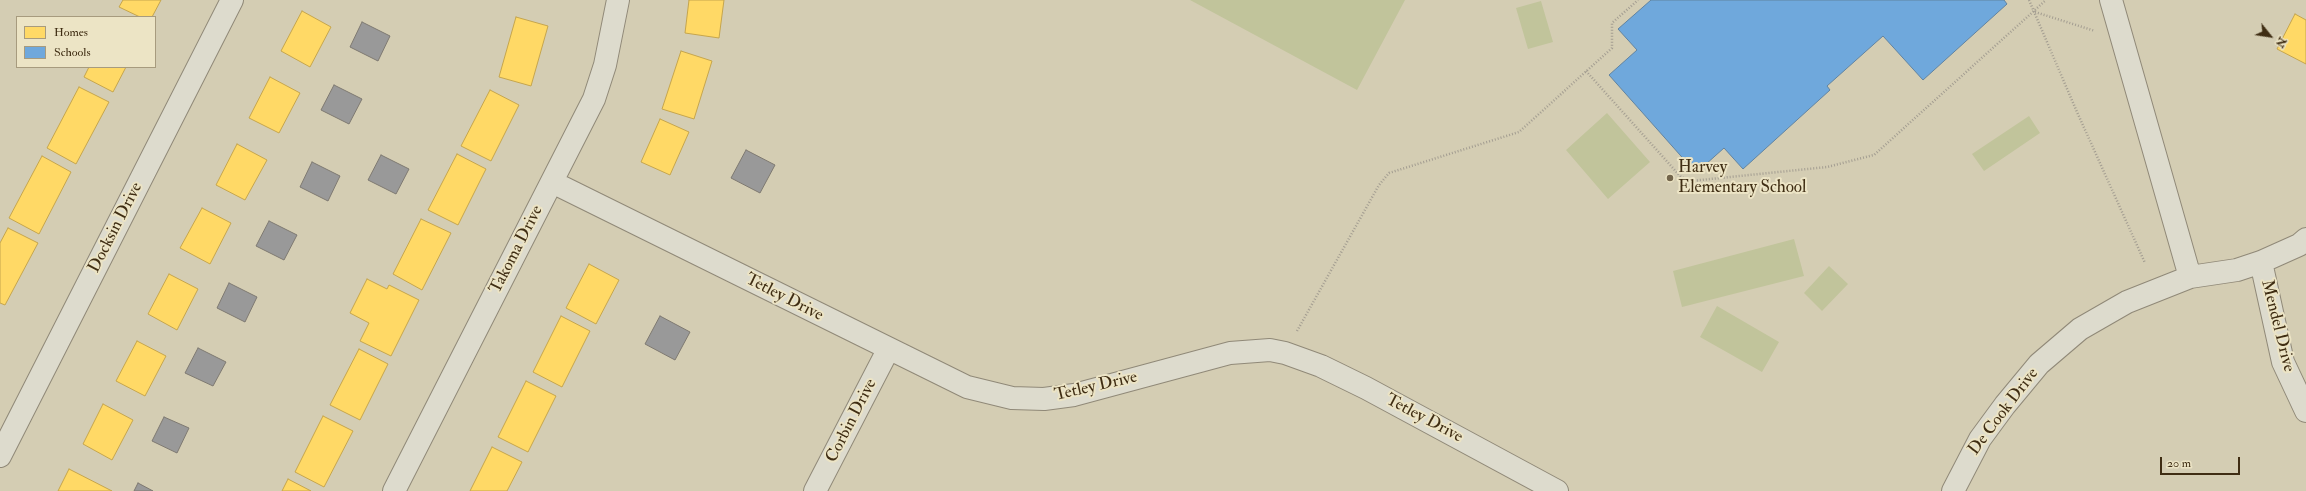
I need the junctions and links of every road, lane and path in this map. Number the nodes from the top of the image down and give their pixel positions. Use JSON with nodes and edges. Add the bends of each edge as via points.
{"nodes":[{"id":1,"x":232,"y":0,"type":"edge"},
{"id":2,"x":618,"y":0,"type":"edge"},
{"id":3,"x":1638,"y":0,"type":"edge"},
{"id":4,"x":2029,"y":0,"type":"edge"},
{"id":5,"x":2046,"y":0,"type":"edge"},
{"id":6,"x":2111,"y":0,"type":"edge"},
{"id":7,"x":2034,"y":11,"type":"junction"},
{"id":8,"x":2099,"y":32,"type":"dead end"},
{"id":9,"x":1586,"y":71,"type":"junction"},
{"id":10,"x":552,"y":182,"type":"junction"},
{"id":11,"x":2306,"y":239,"type":"edge"},
{"id":12,"x":2261,"y":262,"type":"junction"},
{"id":13,"x":2145,"y":263,"type":"dead end"},
{"id":14,"x":2190,"y":277,"type":"junction"},
{"id":15,"x":888,"y":350,"type":"junction"},
{"id":16,"x":1286,"y":353,"type":"junction"},
{"id":17,"x":2306,"y":411,"type":"edge"},
{"id":18,"x":0,"y":456,"type":"edge"},
{"id":19,"x":394,"y":491,"type":"edge"},
{"id":20,"x":815,"y":491,"type":"edge"},
{"id":21,"x":1557,"y":491,"type":"edge"},
{"id":22,"x":1953,"y":491,"type":"edge"}],
"edges":[{"from":1,"to":18,"type":"street","name":"Docksin Drive"},
{"from":2,"to":10,"type":"street","name":"Takoma Drive","via":[[605,65],[594,99]]},
{"from":3,"to":9,"type":"path","via":[[1612,23],[1612,48]]},
{"from":4,"to":7,"type":"path"},
{"from":5,"to":7,"type":"path"},
{"from":6,"to":14,"type":"street"},
{"from":7,"to":8,"type":"path"},
{"from":7,"to":9,"type":"path","via":[[1874,155],[1827,167],[1692,181],[1681,177]]},
{"from":7,"to":13,"type":"path"},
{"from":9,"to":16,"type":"path","via":[[1519,132],[1389,173],[1378,185]]},
{"from":10,"to":15,"type":"street","name":"Tetley Drive"},
{"from":10,"to":19,"type":"street","name":"Takoma Drive"},
{"from":11,"to":12,"type":"street","name":"De Cook Drive","via":[[2299,245]]},
{"from":12,"to":14,"type":"street","name":"De Cook Drive","via":[[2237,270]]},
{"from":12,"to":17,"type":"street","name":"Mendel Drive","via":[[2283,362]]},
{"from":14,"to":22,"type":"street","name":"De Cook Drive","via":[[2127,302],[2080,329],[2040,364],[1980,439]]},
{"from":15,"to":16,"type":"street","name":"Tetley Drive","via":[[967,387],[1012,398],[1044,399],[1074,395],[1230,354],[1270,350]]},
{"from":15,"to":20,"type":"street","name":"Corbin Drive"},
{"from":16,"to":21,"type":"street","name":"Tetley Drive","via":[[1321,366],[1366,388]]}]}
